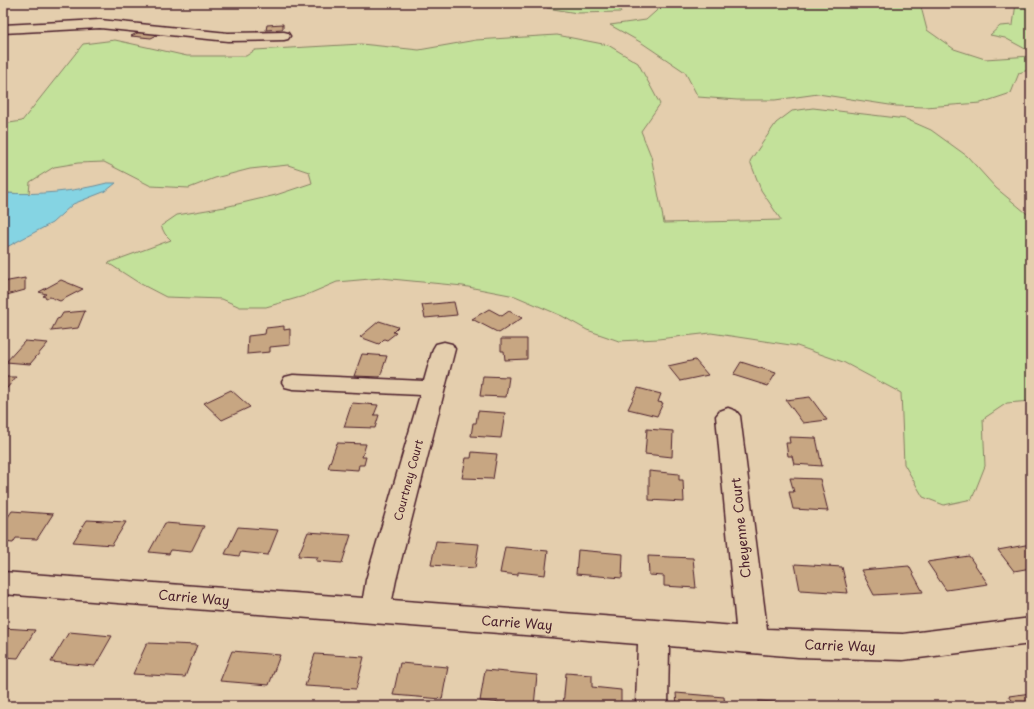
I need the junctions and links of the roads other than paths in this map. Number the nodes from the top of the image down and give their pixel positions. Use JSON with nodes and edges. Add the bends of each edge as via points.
{"nodes":[{"id":1,"x":3,"y":29,"type":"edge"},
{"id":2,"x":284,"y":36,"type":"dead end"},
{"id":3,"x":444,"y":349,"type":"dead end"},
{"id":4,"x":293,"y":382,"type":"dead end"},
{"id":5,"x":433,"y":389,"type":"junction"},
{"id":6,"x":728,"y":416,"type":"dead end"},
{"id":7,"x":3,"y":583,"type":"edge"},
{"id":8,"x":375,"y":612,"type":"junction"},
{"id":9,"x":1031,"y":631,"type":"edge"},
{"id":10,"x":654,"y":632,"type":"junction"},
{"id":11,"x":753,"y":640,"type":"junction"},
{"id":12,"x":652,"y":706,"type":"edge"}],
"edges":[{"from":1,"to":2,"type":"street","via":[[100,24],[228,37]]},
{"from":3,"to":5,"type":"street","name":"Courtney Court"},
{"from":4,"to":5,"type":"street"},
{"from":5,"to":8,"type":"street","name":"Courtney Court","via":[[381,580]]},
{"from":6,"to":11,"type":"street","name":"Cheyenne Court"},
{"from":7,"to":8,"type":"street","name":"Carrie Way"},
{"from":8,"to":10,"type":"street","name":"Carrie Way"},
{"from":9,"to":11,"type":"street","name":"Carrie Way","via":[[903,647]]},
{"from":10,"to":11,"type":"street","name":"Carrie Way"},
{"from":10,"to":12,"type":"street"}]}
